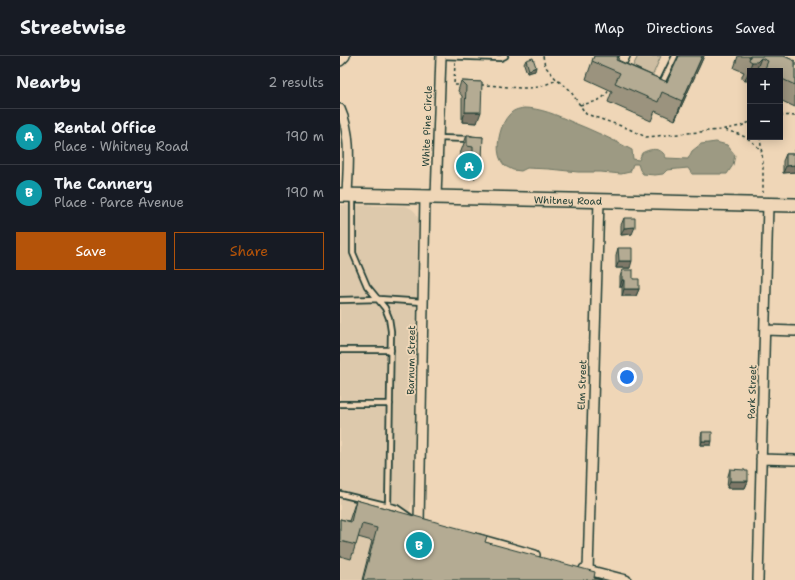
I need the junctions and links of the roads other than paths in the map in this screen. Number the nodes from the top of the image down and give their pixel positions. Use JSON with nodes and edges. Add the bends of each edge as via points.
{"nodes":[{"id":1,"x":345,"y":56,"type":"edge"},
{"id":2,"x":441,"y":56,"type":"edge"},
{"id":3,"x":456,"y":56,"type":"edge"},
{"id":4,"x":505,"y":56,"type":"edge"},
{"id":5,"x":625,"y":56,"type":"edge"},
{"id":6,"x":675,"y":56,"type":"edge"},
{"id":7,"x":340,"y":61,"type":"edge"},
{"id":8,"x":620,"y":68,"type":"edge"},
{"id":9,"x":656,"y":90,"type":"edge"},
{"id":10,"x":340,"y":109,"type":"edge"},
{"id":11,"x":437,"y":138,"type":"junction"},
{"id":12,"x":473,"y":139,"type":"edge"},
{"id":13,"x":347,"y":195,"type":"edge"},
{"id":14,"x":430,"y":197,"type":"junction"},
{"id":15,"x":766,"y":199,"type":"junction"},
{"id":16,"x":599,"y":201,"type":"junction"},
{"id":17,"x":795,"y":205,"type":"edge"},
{"id":18,"x":379,"y":299,"type":"junction"},
{"id":19,"x":340,"y":300,"type":"edge"},
{"id":20,"x":423,"y":302,"type":"junction"},
{"id":21,"x":765,"y":330,"type":"junction"},
{"id":22,"x":795,"y":331,"type":"edge"},
{"id":23,"x":340,"y":350,"type":"edge"},
{"id":24,"x":391,"y":350,"type":"junction"},
{"id":25,"x":340,"y":404,"type":"edge"},
{"id":26,"x":390,"y":404,"type":"junction"},
{"id":27,"x":761,"y":459,"type":"junction"},
{"id":28,"x":795,"y":460,"type":"edge"},
{"id":29,"x":340,"y":494,"type":"edge"},
{"id":30,"x":388,"y":506,"type":"junction"},
{"id":31,"x":419,"y":523,"type":"junction"},
{"id":32,"x":434,"y":527,"type":"edge"},
{"id":33,"x":465,"y":536,"type":"edge"},
{"id":34,"x":542,"y":557,"type":"edge"},
{"id":35,"x":572,"y":566,"type":"edge"},
{"id":36,"x":588,"y":570,"type":"junction"},
{"id":37,"x":626,"y":580,"type":"edge"},
{"id":38,"x":758,"y":580,"type":"edge"}],
"edges":[{"from":1,"to":7,"type":"street"},
{"from":2,"to":3,"type":"lane"},
{"from":2,"to":11,"type":"street","name":"White Pine Circle"},
{"from":3,"to":4,"type":"lane"},
{"from":5,"to":8,"type":"street"},
{"from":6,"to":9,"type":"lane","via":[[662,84]]},
{"from":10,"to":13,"type":"street","via":[[348,137]]},
{"from":11,"to":12,"type":"lane"},
{"from":11,"to":14,"type":"street","name":"White Pine Circle"},
{"from":13,"to":14,"type":"main road","name":"Whitney Road"},
{"from":13,"to":18,"type":"lane","via":[[353,253],[367,286]]},
{"from":14,"to":16,"type":"main road","name":"Whitney Road"},
{"from":14,"to":20,"type":"street","name":"Barnum Street"},
{"from":15,"to":16,"type":"main road","name":"Whitney Road"},
{"from":15,"to":17,"type":"main road","name":"Whitney Road"},
{"from":15,"to":21,"type":"street","name":"Park Street"},
{"from":16,"to":36,"type":"street","name":"Elm Street"},
{"from":18,"to":19,"type":"lane"},
{"from":18,"to":20,"type":"lane"},
{"from":18,"to":24,"type":"lane","via":[[389,318]]},
{"from":20,"to":31,"type":"street","name":"Barnum Street"},
{"from":21,"to":22,"type":"street"},
{"from":21,"to":27,"type":"street","name":"Park Street"},
{"from":23,"to":24,"type":"lane"},
{"from":24,"to":26,"type":"lane"},
{"from":25,"to":26,"type":"lane"},
{"from":26,"to":30,"type":"lane"},
{"from":27,"to":28,"type":"street"},
{"from":27,"to":38,"type":"street","name":"Park Street"},
{"from":29,"to":30,"type":"lane"},
{"from":30,"to":31,"type":"lane","via":[[397,508]]},
{"from":31,"to":32,"type":"street"},
{"from":33,"to":34,"type":"street"},
{"from":35,"to":36,"type":"street"},
{"from":36,"to":37,"type":"street"}]}
